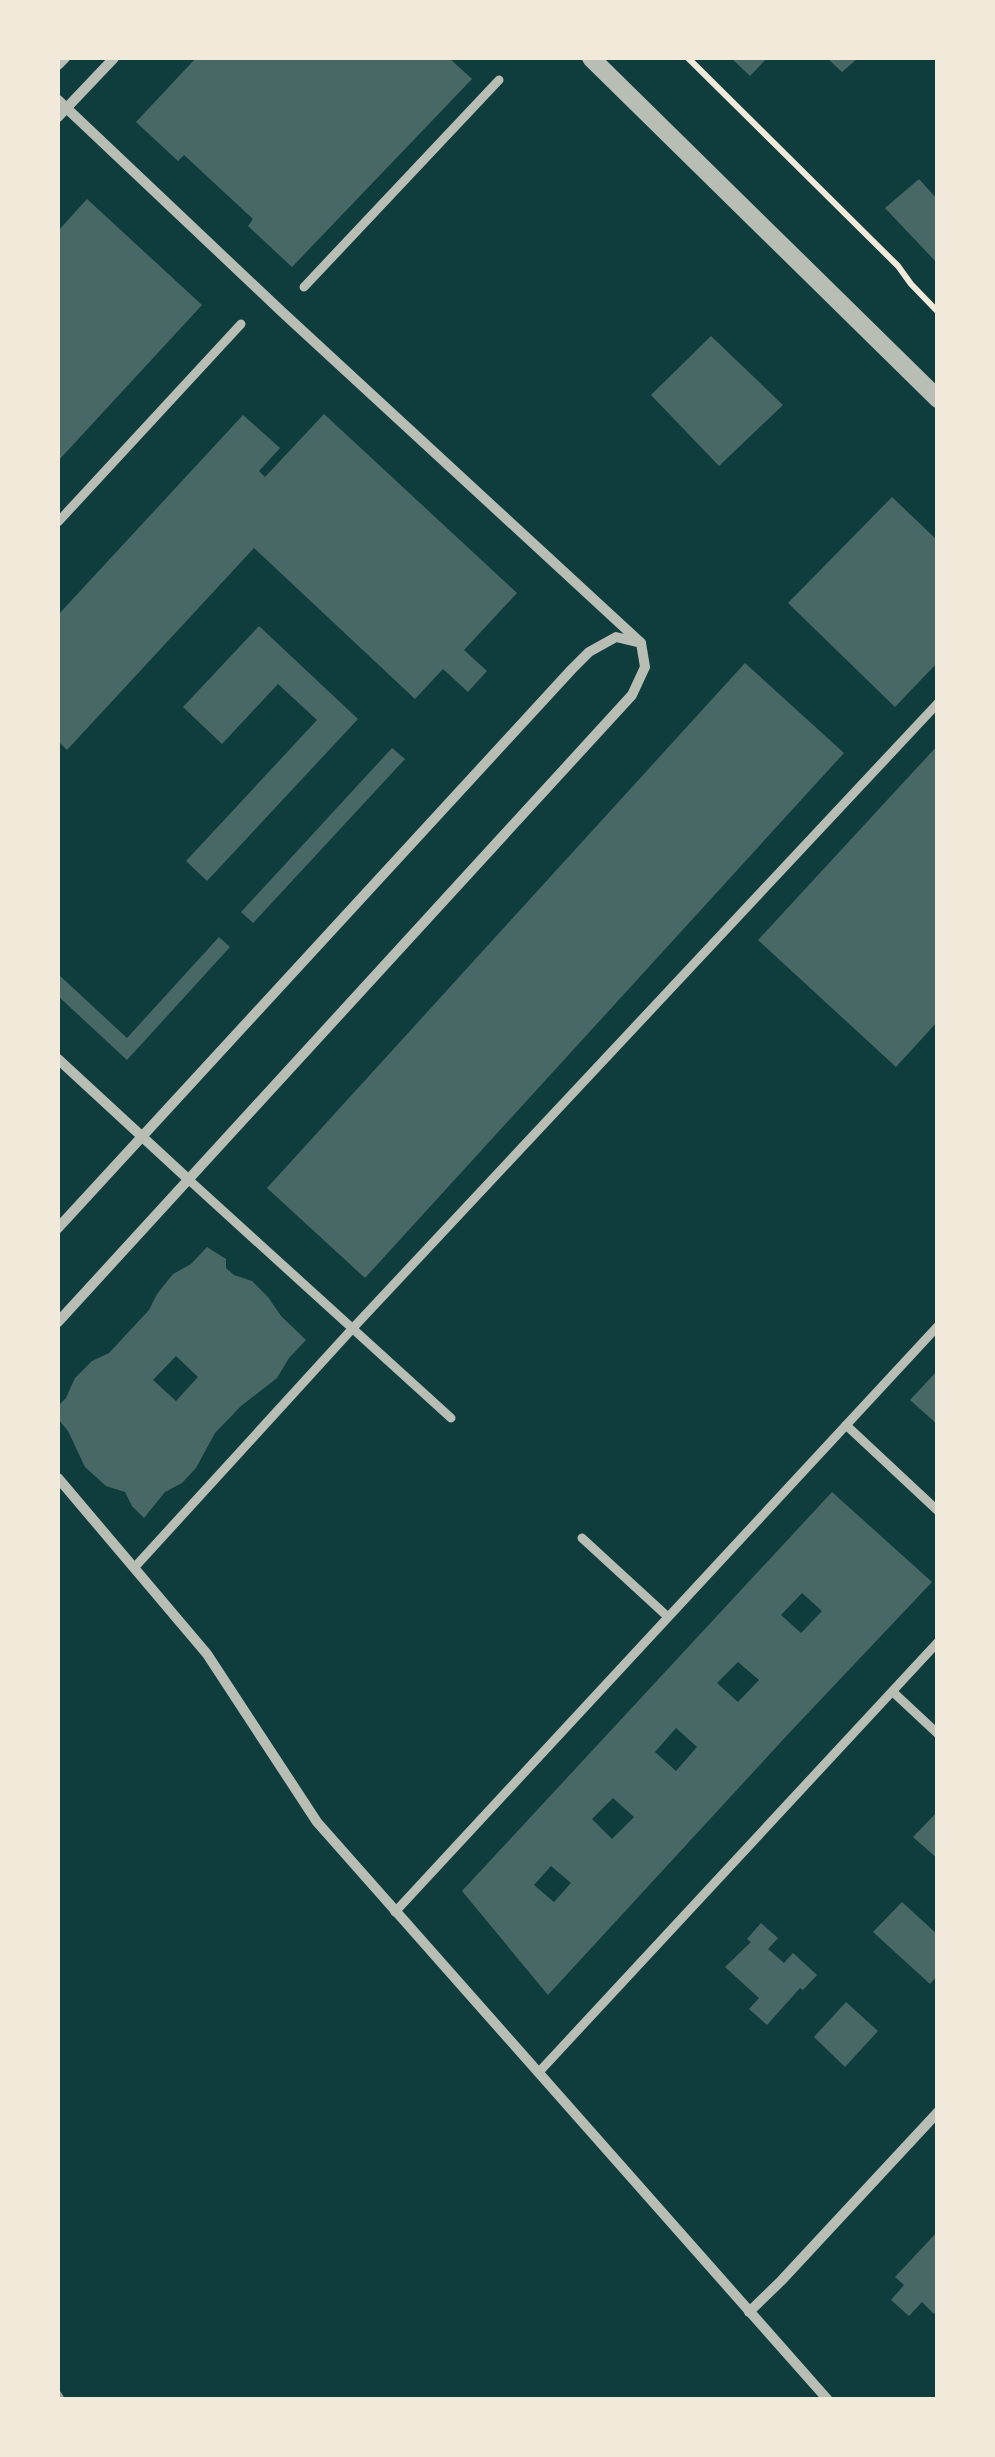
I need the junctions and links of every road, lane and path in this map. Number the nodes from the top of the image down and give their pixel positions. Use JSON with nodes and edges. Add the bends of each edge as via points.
{"nodes":[{"id":1,"x":65,"y":58,"type":"edge"},
{"id":2,"x":114,"y":58,"type":"edge"},
{"id":3,"x":591,"y":58,"type":"edge"},
{"id":4,"x":688,"y":58,"type":"edge"},
{"id":5,"x":58,"y":65,"type":"edge"},
{"id":6,"x":499,"y":80,"type":"dead end"},
{"id":7,"x":62,"y":104,"type":"edge"},
{"id":8,"x":58,"y":118,"type":"edge"},
{"id":9,"x":304,"y":287,"type":"dead end"},
{"id":10,"x":938,"y":312,"type":"edge"},
{"id":11,"x":241,"y":324,"type":"dead end"},
{"id":12,"x":934,"y":389,"type":"edge"},
{"id":13,"x":58,"y":522,"type":"edge"},
{"id":14,"x":641,"y":642,"type":"junction"},
{"id":15,"x":938,"y":703,"type":"edge"},
{"id":16,"x":58,"y":1059,"type":"edge"},
{"id":17,"x":142,"y":1136,"type":"junction"},
{"id":18,"x":188,"y":1179,"type":"junction"},
{"id":19,"x":58,"y":1228,"type":"edge"},
{"id":20,"x":58,"y":1322,"type":"edge"},
{"id":21,"x":938,"y":1326,"type":"edge"},
{"id":22,"x":353,"y":1328,"type":"junction"},
{"id":23,"x":452,"y":1418,"type":"dead end"},
{"id":24,"x":846,"y":1424,"type":"junction"},
{"id":25,"x":58,"y":1478,"type":"edge"},
{"id":26,"x":938,"y":1511,"type":"edge"},
{"id":27,"x":582,"y":1538,"type":"dead end"},
{"id":28,"x":134,"y":1568,"type":"junction"},
{"id":29,"x":668,"y":1617,"type":"junction"},
{"id":30,"x":938,"y":1642,"type":"edge"},
{"id":31,"x":893,"y":1692,"type":"junction"},
{"id":32,"x":938,"y":1734,"type":"edge"},
{"id":33,"x":395,"y":1912,"type":"junction"},
{"id":34,"x":538,"y":2072,"type":"junction"},
{"id":35,"x":938,"y":2112,"type":"edge"},
{"id":36,"x":749,"y":2312,"type":"junction"},
{"id":37,"x":828,"y":2400,"type":"edge"}],
"edges":[{"from":1,"to":5,"type":"street"},
{"from":2,"to":7,"type":"street"},
{"from":3,"to":12,"type":"street"},
{"from":4,"to":10,"type":"path"},
{"from":6,"to":9,"type":"street"},
{"from":7,"to":8,"type":"street"},
{"from":7,"to":14,"type":"street"},
{"from":11,"to":13,"type":"street"},
{"from":14,"to":17,"type":"street","via":[[616,637],[589,652]]},
{"from":14,"to":18,"type":"street","via":[[645,667],[632,695]]},
{"from":15,"to":22,"type":"street"},
{"from":16,"to":17,"type":"street"},
{"from":17,"to":18,"type":"street"},
{"from":17,"to":19,"type":"street"},
{"from":18,"to":20,"type":"street"},
{"from":18,"to":22,"type":"street"},
{"from":21,"to":24,"type":"street"},
{"from":22,"to":23,"type":"street"},
{"from":22,"to":28,"type":"street"},
{"from":24,"to":26,"type":"street"},
{"from":24,"to":29,"type":"street"},
{"from":25,"to":28,"type":"street"},
{"from":27,"to":29,"type":"street"},
{"from":28,"to":33,"type":"street","via":[[207,1654],[317,1822]]},
{"from":29,"to":33,"type":"street"},
{"from":30,"to":31,"type":"street"},
{"from":31,"to":32,"type":"street"},
{"from":31,"to":34,"type":"street"},
{"from":33,"to":34,"type":"street"},
{"from":34,"to":36,"type":"street"},
{"from":35,"to":36,"type":"street"},
{"from":36,"to":37,"type":"street"}]}
